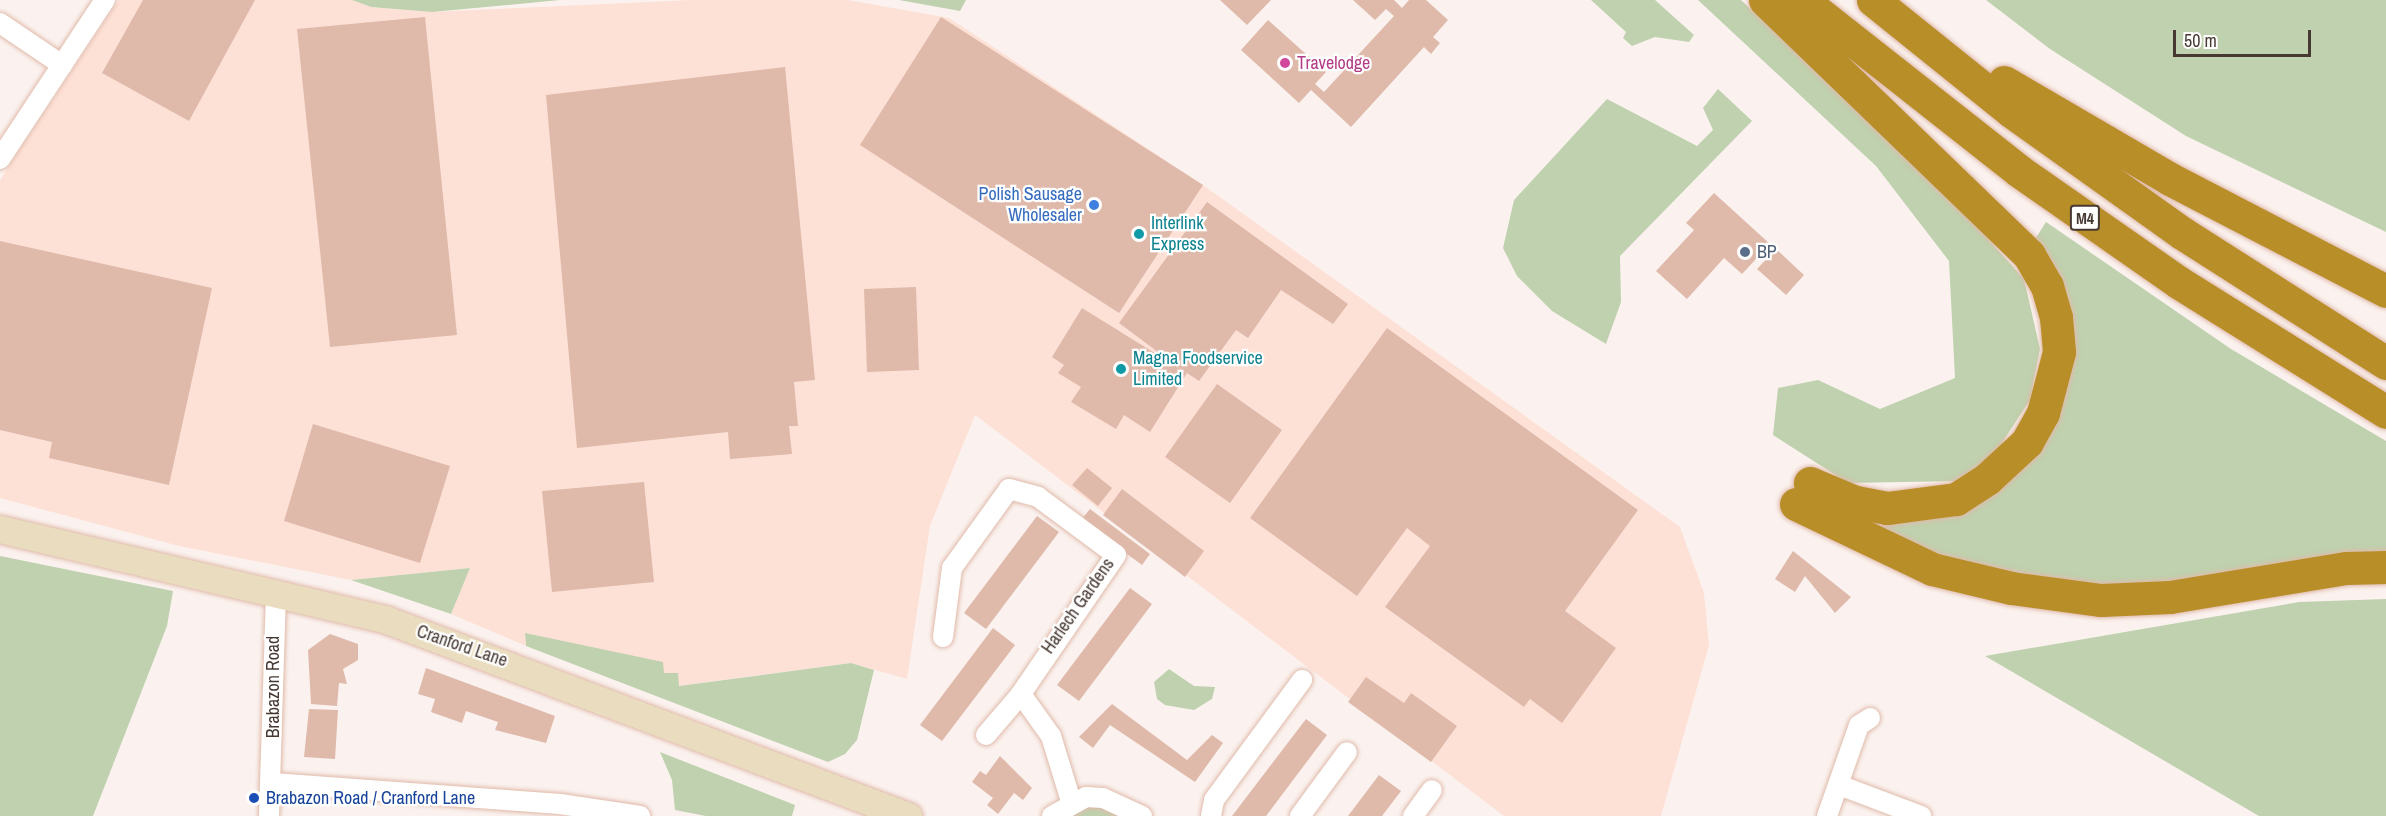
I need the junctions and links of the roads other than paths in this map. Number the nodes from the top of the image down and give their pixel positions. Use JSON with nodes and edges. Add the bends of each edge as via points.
{"nodes":[{"id":1,"x":105,"y":0,"type":"edge"},
{"id":2,"x":1765,"y":0,"type":"edge"},
{"id":3,"x":1802,"y":0,"type":"edge"},
{"id":4,"x":1879,"y":5,"type":"edge"},
{"id":5,"x":0,"y":23,"type":"edge"},
{"id":6,"x":62,"y":65,"type":"junction"},
{"id":7,"x":0,"y":159,"type":"edge"},
{"id":8,"x":2386,"y":291,"type":"edge"},
{"id":9,"x":2386,"y":363,"type":"edge"},
{"id":10,"x":2386,"y":412,"type":"edge"},
{"id":11,"x":0,"y":529,"type":"edge"},
{"id":12,"x":2386,"y":567,"type":"edge"},
{"id":13,"x":276,"y":592,"type":"junction"},
{"id":14,"x":943,"y":637,"type":"dead end"},
{"id":15,"x":1302,"y":680,"type":"dead end"},
{"id":16,"x":1021,"y":694,"type":"junction"},
{"id":17,"x":1870,"y":718,"type":"dead end"},
{"id":18,"x":986,"y":735,"type":"dead end"},
{"id":19,"x":1347,"y":752,"type":"dead end"},
{"id":20,"x":273,"y":783,"type":"junction"},
{"id":21,"x":1839,"y":785,"type":"junction"},
{"id":22,"x":1432,"y":790,"type":"dead end"},
{"id":23,"x":1071,"y":801,"type":"junction"},
{"id":24,"x":268,"y":816,"type":"edge"},
{"id":25,"x":640,"y":816,"type":"edge"},
{"id":26,"x":908,"y":816,"type":"edge"},
{"id":27,"x":1052,"y":816,"type":"edge"},
{"id":28,"x":1142,"y":816,"type":"edge"},
{"id":29,"x":1211,"y":816,"type":"edge"},
{"id":30,"x":1300,"y":816,"type":"edge"},
{"id":31,"x":1413,"y":816,"type":"edge"},
{"id":32,"x":1827,"y":816,"type":"edge"},
{"id":33,"x":1921,"y":816,"type":"edge"}],
"edges":[{"from":1,"to":6,"type":"street"},
{"from":2,"to":12,"type":"highway","via":[[2029,255],[2047,286],[2056,317],[2059,352],[2043,413],[2027,442],[1987,479],[1956,499],[1887,508],[1803,493],[1932,569],[2011,588],[2101,600],[2170,597],[2346,568]]},
{"from":3,"to":10,"type":"highway","number":"M4","via":[[2019,171],[2178,282]]},
{"from":4,"to":8,"type":"highway","number":"M4","via":[[2245,219]]},
{"from":4,"to":9,"type":"highway","number":"M4","via":[[2011,111],[2182,233]]},
{"from":5,"to":6,"type":"street"},
{"from":6,"to":7,"type":"street"},
{"from":11,"to":13,"type":"street","name":"Cranford Lane"},
{"from":13,"to":20,"type":"street","name":"Brabazon Road"},
{"from":13,"to":26,"type":"street","name":"Cranford Lane","via":[[467,647]]},
{"from":14,"to":16,"type":"street","name":"Harlech Gardens","via":[[952,568],[1010,489],[1038,497],[1116,555]]},
{"from":15,"to":29,"type":"street","via":[[1214,800]]},
{"from":16,"to":18,"type":"street","name":"Harlech Gardens"},
{"from":16,"to":23,"type":"street","via":[[1051,736]]},
{"from":17,"to":21,"type":"street","via":[[1859,725]]},
{"from":19,"to":30,"type":"street"},
{"from":20,"to":24,"type":"street","name":"Brabazon Road"},
{"from":20,"to":25,"type":"street","via":[[560,804]]},
{"from":21,"to":32,"type":"street"},
{"from":21,"to":33,"type":"street"},
{"from":22,"to":31,"type":"street"},
{"from":23,"to":27,"type":"street"},
{"from":23,"to":28,"type":"street","via":[[1103,798]]}]}
